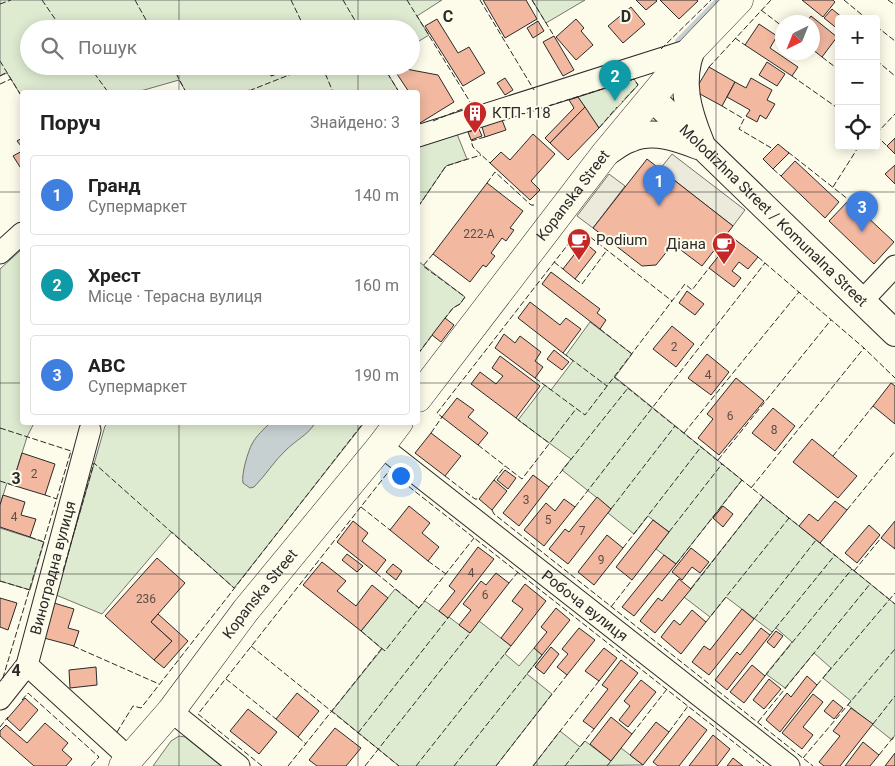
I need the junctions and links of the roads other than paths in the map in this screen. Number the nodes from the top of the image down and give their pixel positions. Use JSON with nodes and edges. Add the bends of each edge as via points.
{"nodes":[{"id":1,"x":739,"y":0,"type":"edge"},
{"id":2,"x":692,"y":48,"type":"junction"},
{"id":3,"x":652,"y":98,"type":"junction"},
{"id":4,"x":420,"y":135,"type":"edge"},
{"id":5,"x":703,"y":148,"type":"junction"},
{"id":6,"x":604,"y":155,"type":"junction"},
{"id":7,"x":20,"y":235,"type":"edge"},
{"id":8,"x":0,"y":253,"type":"edge"},
{"id":9,"x":895,"y":266,"type":"edge"},
{"id":10,"x":862,"y":301,"type":"junction"},
{"id":11,"x":895,"y":333,"type":"edge"},
{"id":12,"x":420,"y":395,"type":"edge"},
{"id":13,"x":397,"y":425,"type":"edge"},
{"id":14,"x":90,"y":430,"type":"dead end"},
{"id":15,"x":381,"y":446,"type":"junction"},
{"id":16,"x":26,"y":666,"type":"junction"},
{"id":17,"x":0,"y":699,"type":"edge"},
{"id":18,"x":171,"y":711,"type":"junction"},
{"id":19,"x":126,"y":762,"type":"edge"},
{"id":20,"x":239,"y":766,"type":"edge"},
{"id":21,"x":789,"y":766,"type":"edge"}],
"edges":[{"from":1,"to":2,"type":"highway","name":"Kopanska Street"},
{"from":2,"to":3,"type":"highway","name":"Kopanska Street"},
{"from":2,"to":4,"type":"street"},
{"from":2,"to":5,"type":"main road","via":[[687,61],[685,88],[690,115]]},
{"from":3,"to":5,"type":"main road","name":"Molodizhna Street / Komunalna Street"},
{"from":3,"to":6,"type":"highway","name":"Kopanska Street"},
{"from":5,"to":6,"type":"main road","via":[[672,137],[650,135],[631,138]]},
{"from":5,"to":10,"type":"main road","name":"Molodizhna Street / Komunalna Street"},
{"from":6,"to":12,"type":"highway","name":"Kopanska Street"},
{"from":7,"to":8,"type":"street"},
{"from":9,"to":10,"type":"street"},
{"from":10,"to":11,"type":"main road","name":"Molodizhna Street / Komunalna Street"},
{"from":13,"to":15,"type":"highway","name":"Kopanska Street"},
{"from":14,"to":16,"type":"street","name":"Виноградна вулиця"},
{"from":15,"to":18,"type":"highway","name":"Kopanska Street","via":[[246,610]]},
{"from":15,"to":21,"type":"street","name":"Робоча вулиця"},
{"from":16,"to":17,"type":"street","name":"Виноградна вулиця"},
{"from":16,"to":19,"type":"street"},
{"from":18,"to":19,"type":"highway","name":"Kopanska Street"},
{"from":18,"to":20,"type":"street"}]}
